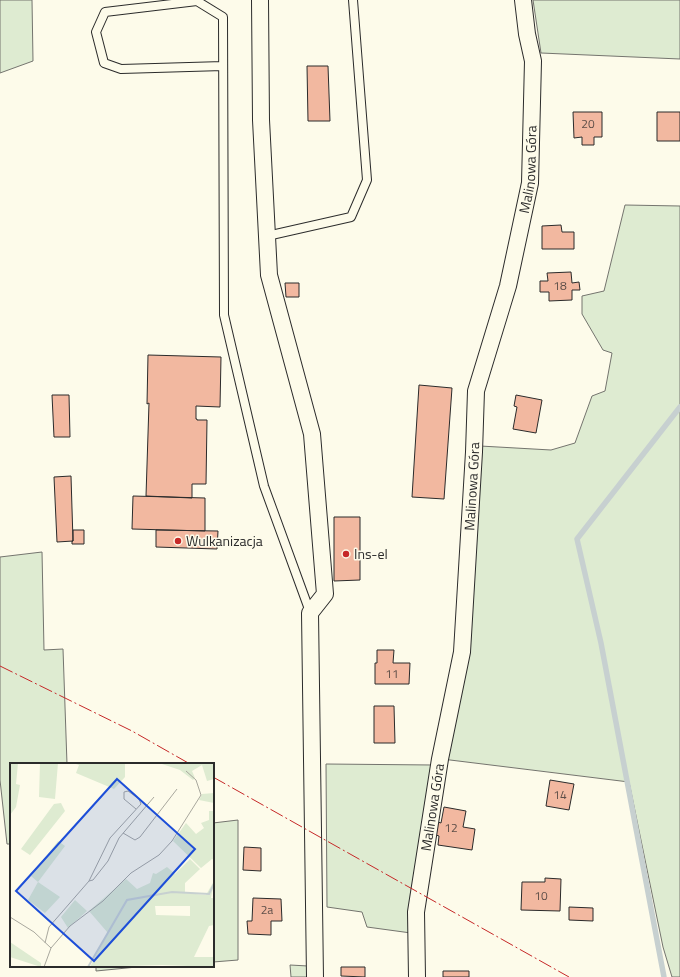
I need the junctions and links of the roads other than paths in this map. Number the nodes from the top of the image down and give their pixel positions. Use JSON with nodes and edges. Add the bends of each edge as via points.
{"nodes":[{"id":1,"x":260,"y":0,"type":"edge"},
{"id":2,"x":353,"y":0,"type":"edge"},
{"id":3,"x":523,"y":0,"type":"edge"},
{"id":4,"x":223,"y":66,"type":"junction"},
{"id":5,"x":267,"y":236,"type":"junction"},
{"id":6,"x":310,"y":613,"type":"junction"},
{"id":7,"x":314,"y":977,"type":"edge"},
{"id":8,"x":417,"y":977,"type":"edge"}],
"edges":[{"from":1,"to":5,"type":"street","via":[[261,120]]},
{"from":2,"to":5,"type":"lane","via":[[367,180],[351,217]]},
{"from":3,"to":8,"type":"street","name":"Malinowa Góra","via":[[533,61],[530,183],[508,286],[476,391],[462,652],[440,759],[416,912]]},
{"from":4,"to":4,"type":"lane","via":[[121,69],[104,63],[96,32],[105,12],[197,1],[223,17]]},
{"from":4,"to":6,"type":"lane","via":[[224,315],[264,486]]},
{"from":5,"to":6,"type":"street","via":[[269,275],[312,434],[325,594]]},
{"from":6,"to":7,"type":"street"}]}
